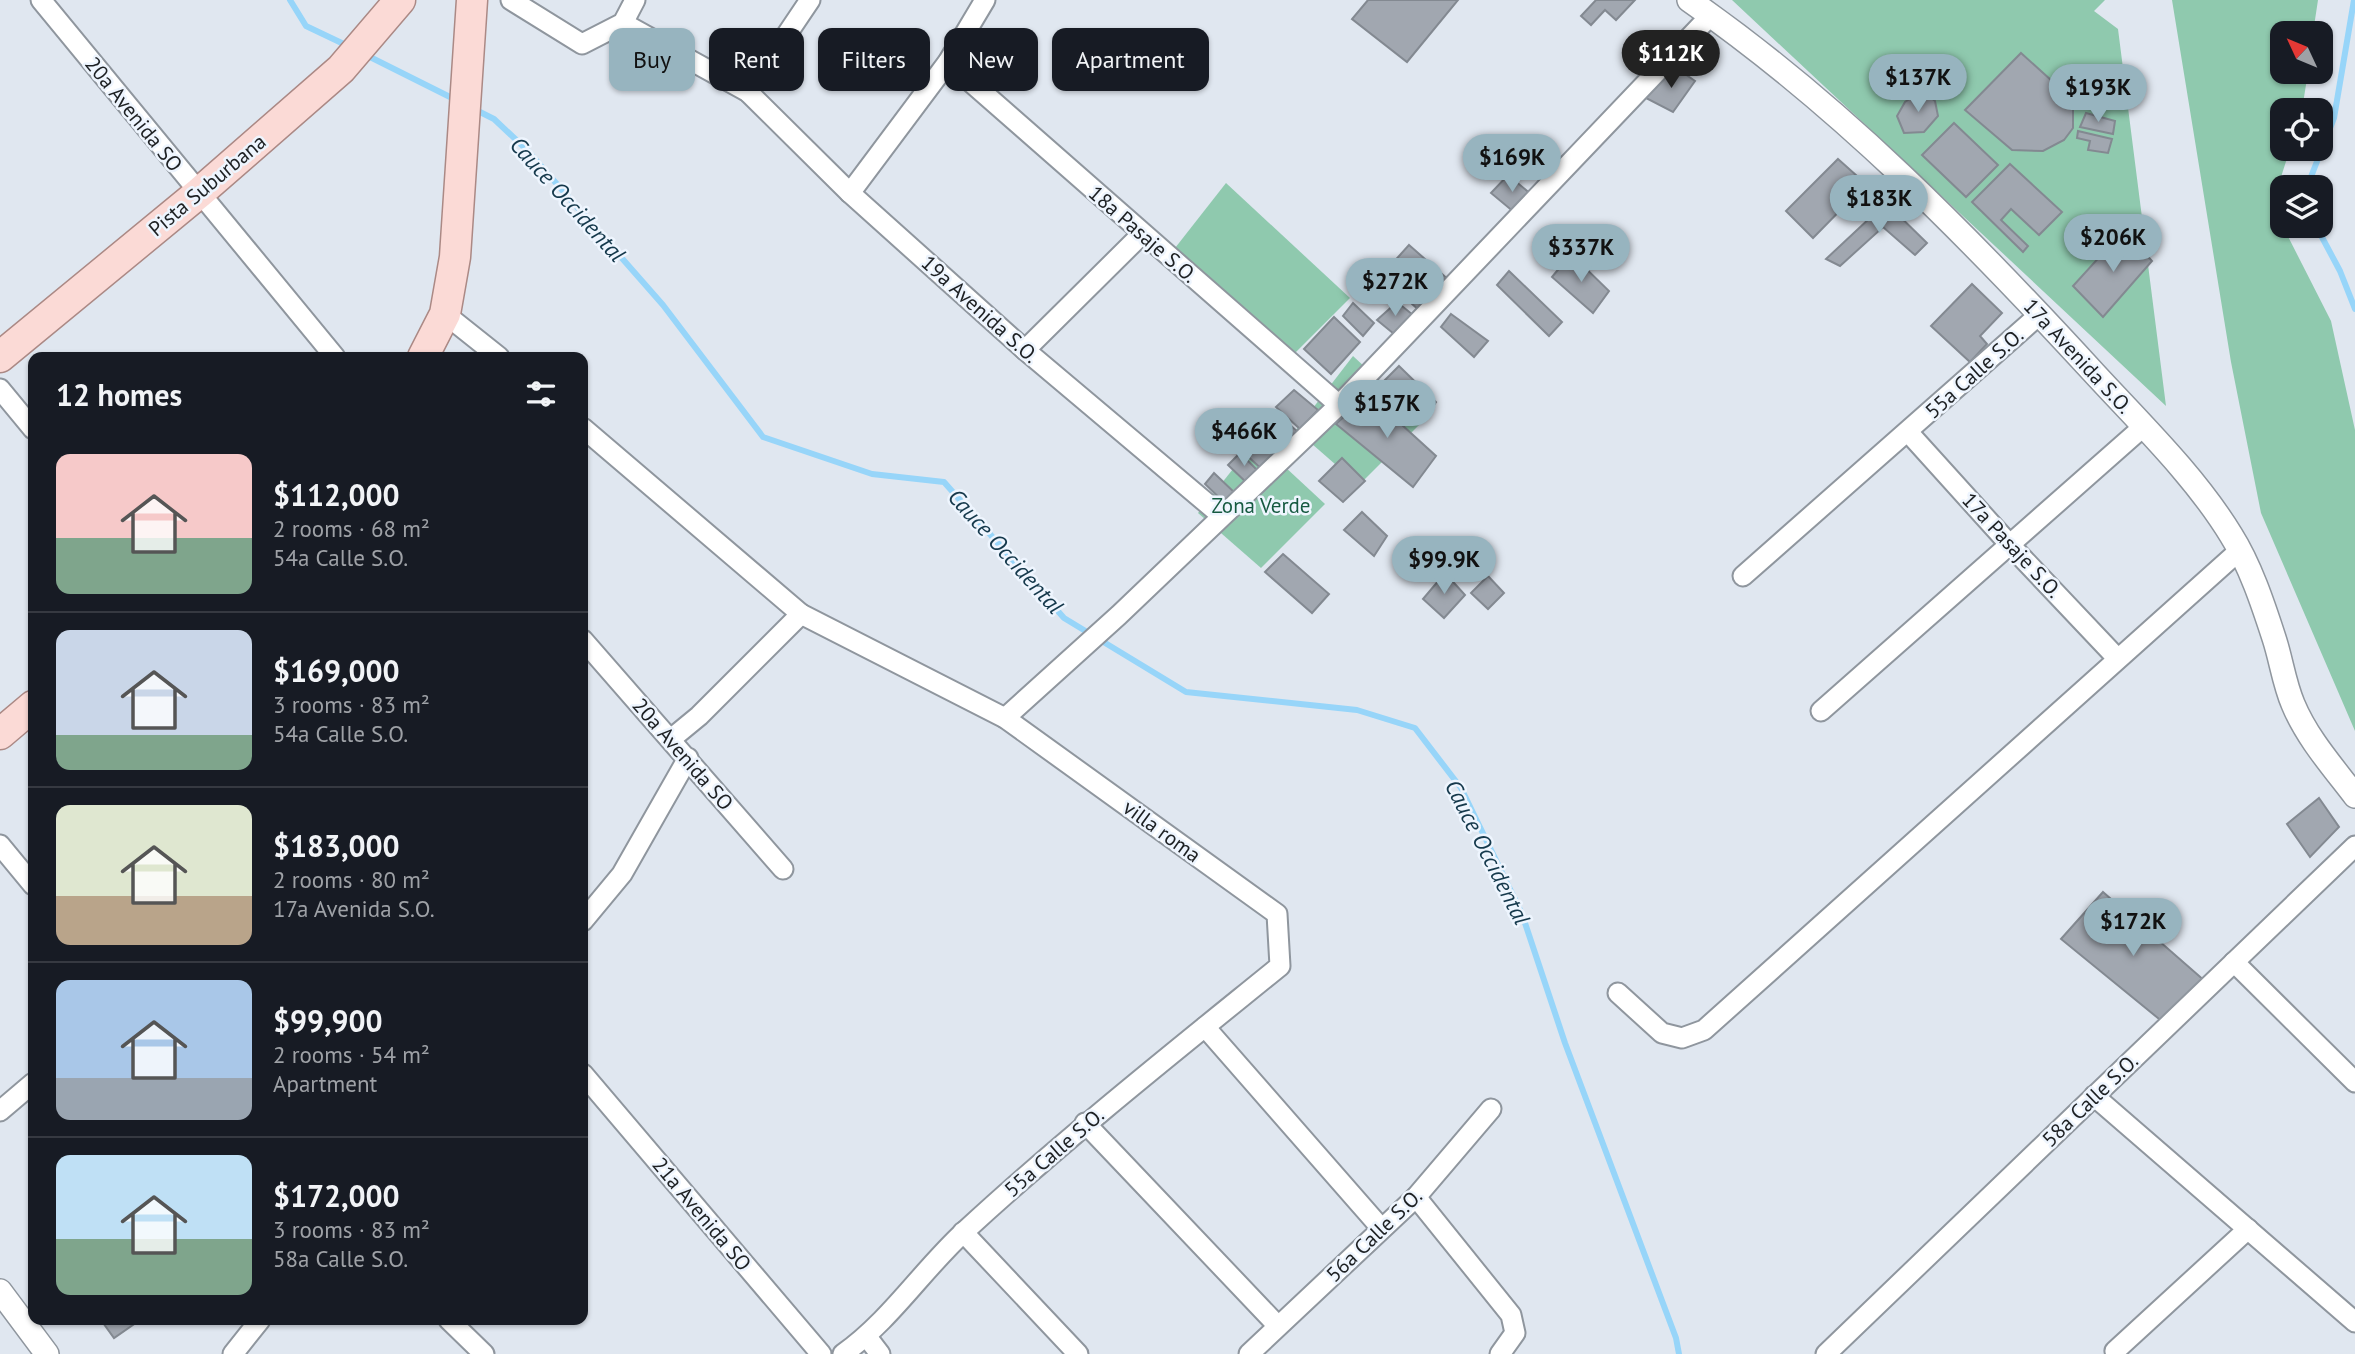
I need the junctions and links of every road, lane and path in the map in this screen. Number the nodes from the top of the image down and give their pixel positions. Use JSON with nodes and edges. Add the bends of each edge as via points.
{"nodes":[{"id":1,"x":41,"y":0,"type":"edge"},
{"id":2,"x":472,"y":0,"type":"edge"},
{"id":3,"x":511,"y":0,"type":"edge"},
{"id":4,"x":635,"y":0,"type":"edge"},
{"id":5,"x":810,"y":0,"type":"edge"},
{"id":6,"x":985,"y":0,"type":"edge"},
{"id":7,"x":1689,"y":0,"type":"edge"},
{"id":8,"x":398,"y":5,"type":"edge"},
{"id":9,"x":1711,"y":15,"type":"junction"},
{"id":10,"x":623,"y":23,"type":"junction"},
{"id":11,"x":968,"y":28,"type":"edge"},
{"id":12,"x":944,"y":67,"type":"edge"},
{"id":13,"x":981,"y":91,"type":"edge"},
{"id":14,"x":748,"y":92,"type":"junction"},
{"id":15,"x":199,"y":193,"type":"junction"},
{"id":16,"x":850,"y":193,"type":"junction"},
{"id":17,"x":1142,"y":234,"type":"junction"},
{"id":18,"x":445,"y":314,"type":"junction"},
{"id":19,"x":2039,"y":314,"type":"junction"},
{"id":20,"x":1025,"y":350,"type":"junction"},
{"id":21,"x":331,"y":352,"type":"edge"},
{"id":22,"x":426,"y":352,"type":"edge"},
{"id":23,"x":493,"y":352,"type":"edge"},
{"id":24,"x":0,"y":357,"type":"edge"},
{"id":25,"x":0,"y":389,"type":"edge"},
{"id":26,"x":1339,"y":405,"type":"junction"},
{"id":27,"x":28,"y":423,"type":"edge"},
{"id":28,"x":2143,"y":427,"type":"junction"},
{"id":29,"x":588,"y":432,"type":"edge"},
{"id":30,"x":1908,"y":432,"type":"junction"},
{"id":31,"x":1222,"y":516,"type":"junction"},
{"id":32,"x":2011,"y":546,"type":"junction"},
{"id":33,"x":2240,"y":550,"type":"junction"},
{"id":34,"x":1743,"y":576,"type":"dead end"},
{"id":35,"x":801,"y":614,"type":"junction"},
{"id":36,"x":588,"y":646,"type":"edge"},
{"id":37,"x":2117,"y":657,"type":"junction"},
{"id":38,"x":28,"y":710,"type":"edge"},
{"id":39,"x":1821,"y":711,"type":"dead end"},
{"id":40,"x":1005,"y":718,"type":"junction"},
{"id":41,"x":0,"y":734,"type":"edge"},
{"id":42,"x":671,"y":739,"type":"junction"},
{"id":43,"x":688,"y":758,"type":"junction"},
{"id":44,"x":2355,"y":796,"type":"edge"},
{"id":45,"x":0,"y":845,"type":"edge"},
{"id":46,"x":2355,"y":846,"type":"edge"},
{"id":47,"x":783,"y":869,"type":"dead end"},
{"id":48,"x":28,"y":879,"type":"edge"},
{"id":49,"x":588,"y":915,"type":"edge"},
{"id":50,"x":2234,"y":962,"type":"junction"},
{"id":51,"x":1280,"y":966,"type":"joint"},
{"id":52,"x":1618,"y":993,"type":"dead end"},
{"id":53,"x":1205,"y":1027,"type":"junction"},
{"id":54,"x":588,"y":1080,"type":"edge"},
{"id":55,"x":2355,"y":1082,"type":"edge"},
{"id":56,"x":28,"y":1087,"type":"edge"},
{"id":57,"x":2094,"y":1096,"type":"junction"},
{"id":58,"x":1491,"y":1109,"type":"dead end"},
{"id":59,"x":0,"y":1111,"type":"edge"},
{"id":60,"x":1085,"y":1123,"type":"junction"},
{"id":61,"x":1416,"y":1197,"type":"junction"},
{"id":62,"x":1381,"y":1228,"type":"junction"},
{"id":63,"x":2248,"y":1230,"type":"junction"},
{"id":64,"x":963,"y":1232,"type":"junction"},
{"id":65,"x":0,"y":1292,"type":"edge"},
{"id":66,"x":2355,"y":1322,"type":"edge"},
{"id":67,"x":256,"y":1325,"type":"edge"},
{"id":68,"x":454,"y":1325,"type":"edge"},
{"id":69,"x":1278,"y":1326,"type":"junction"},
{"id":70,"x":867,"y":1337,"type":"junction"},
{"id":71,"x":47,"y":1354,"type":"edge"},
{"id":72,"x":233,"y":1354,"type":"edge"},
{"id":73,"x":484,"y":1354,"type":"edge"},
{"id":74,"x":821,"y":1354,"type":"edge"},
{"id":75,"x":843,"y":1354,"type":"edge"},
{"id":76,"x":880,"y":1354,"type":"edge"},
{"id":77,"x":1078,"y":1354,"type":"edge"},
{"id":78,"x":1250,"y":1354,"type":"edge"},
{"id":79,"x":1500,"y":1354,"type":"edge"},
{"id":80,"x":1826,"y":1354,"type":"edge"},
{"id":81,"x":2116,"y":1354,"type":"edge"}],
"edges":[{"from":1,"to":15,"type":"street","name":"20a Avenida SO"},
{"from":2,"to":18,"type":"main road","via":[[455,257]]},
{"from":3,"to":10,"type":"street","via":[[582,44]]},
{"from":4,"to":10,"type":"street"},
{"from":5,"to":14,"type":"street"},
{"from":6,"to":11,"type":"street"},
{"from":7,"to":9,"type":"street","name":"17a Avenida S.O."},
{"from":8,"to":15,"type":"main road","name":"Pista Suburbana","via":[[341,69]]},
{"from":9,"to":19,"type":"street","name":"17a Avenida S.O.","via":[[1844,121]]},
{"from":9,"to":26,"type":"street"},
{"from":10,"to":14,"type":"street","name":"19a Avenida S.O."},
{"from":12,"to":16,"type":"street"},
{"from":13,"to":17,"type":"street","name":"18a Pasaje S.O."},
{"from":14,"to":16,"type":"street","name":"19a Avenida S.O."},
{"from":15,"to":21,"type":"street","name":"20a Avenida SO"},
{"from":15,"to":24,"type":"main road","name":"Pista Suburbana"},
{"from":16,"to":20,"type":"street","name":"19a Avenida S.O."},
{"from":17,"to":20,"type":"street"},
{"from":17,"to":26,"type":"street","name":"18a Pasaje S.O."},
{"from":18,"to":22,"type":"main road"},
{"from":18,"to":23,"type":"street"},
{"from":19,"to":28,"type":"street","name":"17a Avenida S.O."},
{"from":19,"to":30,"type":"street","name":"55a Calle S.O."},
{"from":20,"to":31,"type":"street","name":"19a Avenida S.O."},
{"from":25,"to":27,"type":"street"},
{"from":26,"to":31,"type":"street"},
{"from":28,"to":32,"type":"street"},
{"from":28,"to":33,"type":"street","name":"17a Avenida S.O.","via":[[2219,516]]},
{"from":29,"to":35,"type":"street","name":"villa roma"},
{"from":30,"to":32,"type":"street","name":"17a Pasaje S.O."},
{"from":30,"to":34,"type":"street","name":"55a Calle S.O."},
{"from":31,"to":40,"type":"street"},
{"from":32,"to":37,"type":"street","name":"17a Pasaje S.O."},
{"from":32,"to":39,"type":"street"},
{"from":33,"to":37,"type":"street"},
{"from":33,"to":44,"type":"street","name":"17a Avenida S.O.","via":[[2275,639],[2293,706]]},
{"from":35,"to":40,"type":"street","name":"villa roma"},
{"from":35,"to":42,"type":"street"},
{"from":36,"to":42,"type":"street","name":"20a Avenida SO"},
{"from":37,"to":52,"type":"street","via":[[1704,1030],[1682,1038],[1662,1033]]},
{"from":38,"to":41,"type":"main road"},
{"from":40,"to":51,"type":"street","name":"villa roma","via":[[1277,914]]},
{"from":42,"to":43,"type":"street","name":"20a Avenida SO"},
{"from":43,"to":47,"type":"street","name":"20a Avenida SO"},
{"from":43,"to":49,"type":"street","via":[[622,874]]},
{"from":45,"to":48,"type":"street"},
{"from":46,"to":50,"type":"street","name":"58a Calle S.O."},
{"from":50,"to":55,"type":"street"},
{"from":50,"to":57,"type":"street","name":"58a Calle S.O."},
{"from":51,"to":53,"type":"street","name":"55a Calle S.O."},
{"from":53,"to":60,"type":"street","name":"55a Calle S.O."},
{"from":53,"to":62,"type":"street"},
{"from":54,"to":74,"type":"street","name":"21a Avenida SO"},
{"from":56,"to":59,"type":"street"},
{"from":57,"to":63,"type":"street"},
{"from":57,"to":80,"type":"street","name":"58a Calle S.O."},
{"from":58,"to":61,"type":"street","name":"56a Calle S.O."},
{"from":60,"to":64,"type":"street","name":"55a Calle S.O."},
{"from":60,"to":69,"type":"street"},
{"from":61,"to":62,"type":"street","name":"56a Calle S.O."},
{"from":61,"to":79,"type":"street","via":[[1511,1315],[1515,1333]]},
{"from":62,"to":69,"type":"street","name":"56a Calle S.O."},
{"from":63,"to":66,"type":"street"},
{"from":63,"to":81,"type":"street"},
{"from":64,"to":70,"type":"street","name":"55a Calle S.O."},
{"from":64,"to":77,"type":"street"},
{"from":65,"to":71,"type":"street"},
{"from":67,"to":72,"type":"street"},
{"from":68,"to":73,"type":"street"},
{"from":69,"to":78,"type":"street","name":"56a Calle S.O."},
{"from":70,"to":75,"type":"street","name":"55a Calle S.O."},
{"from":70,"to":76,"type":"street"}]}
